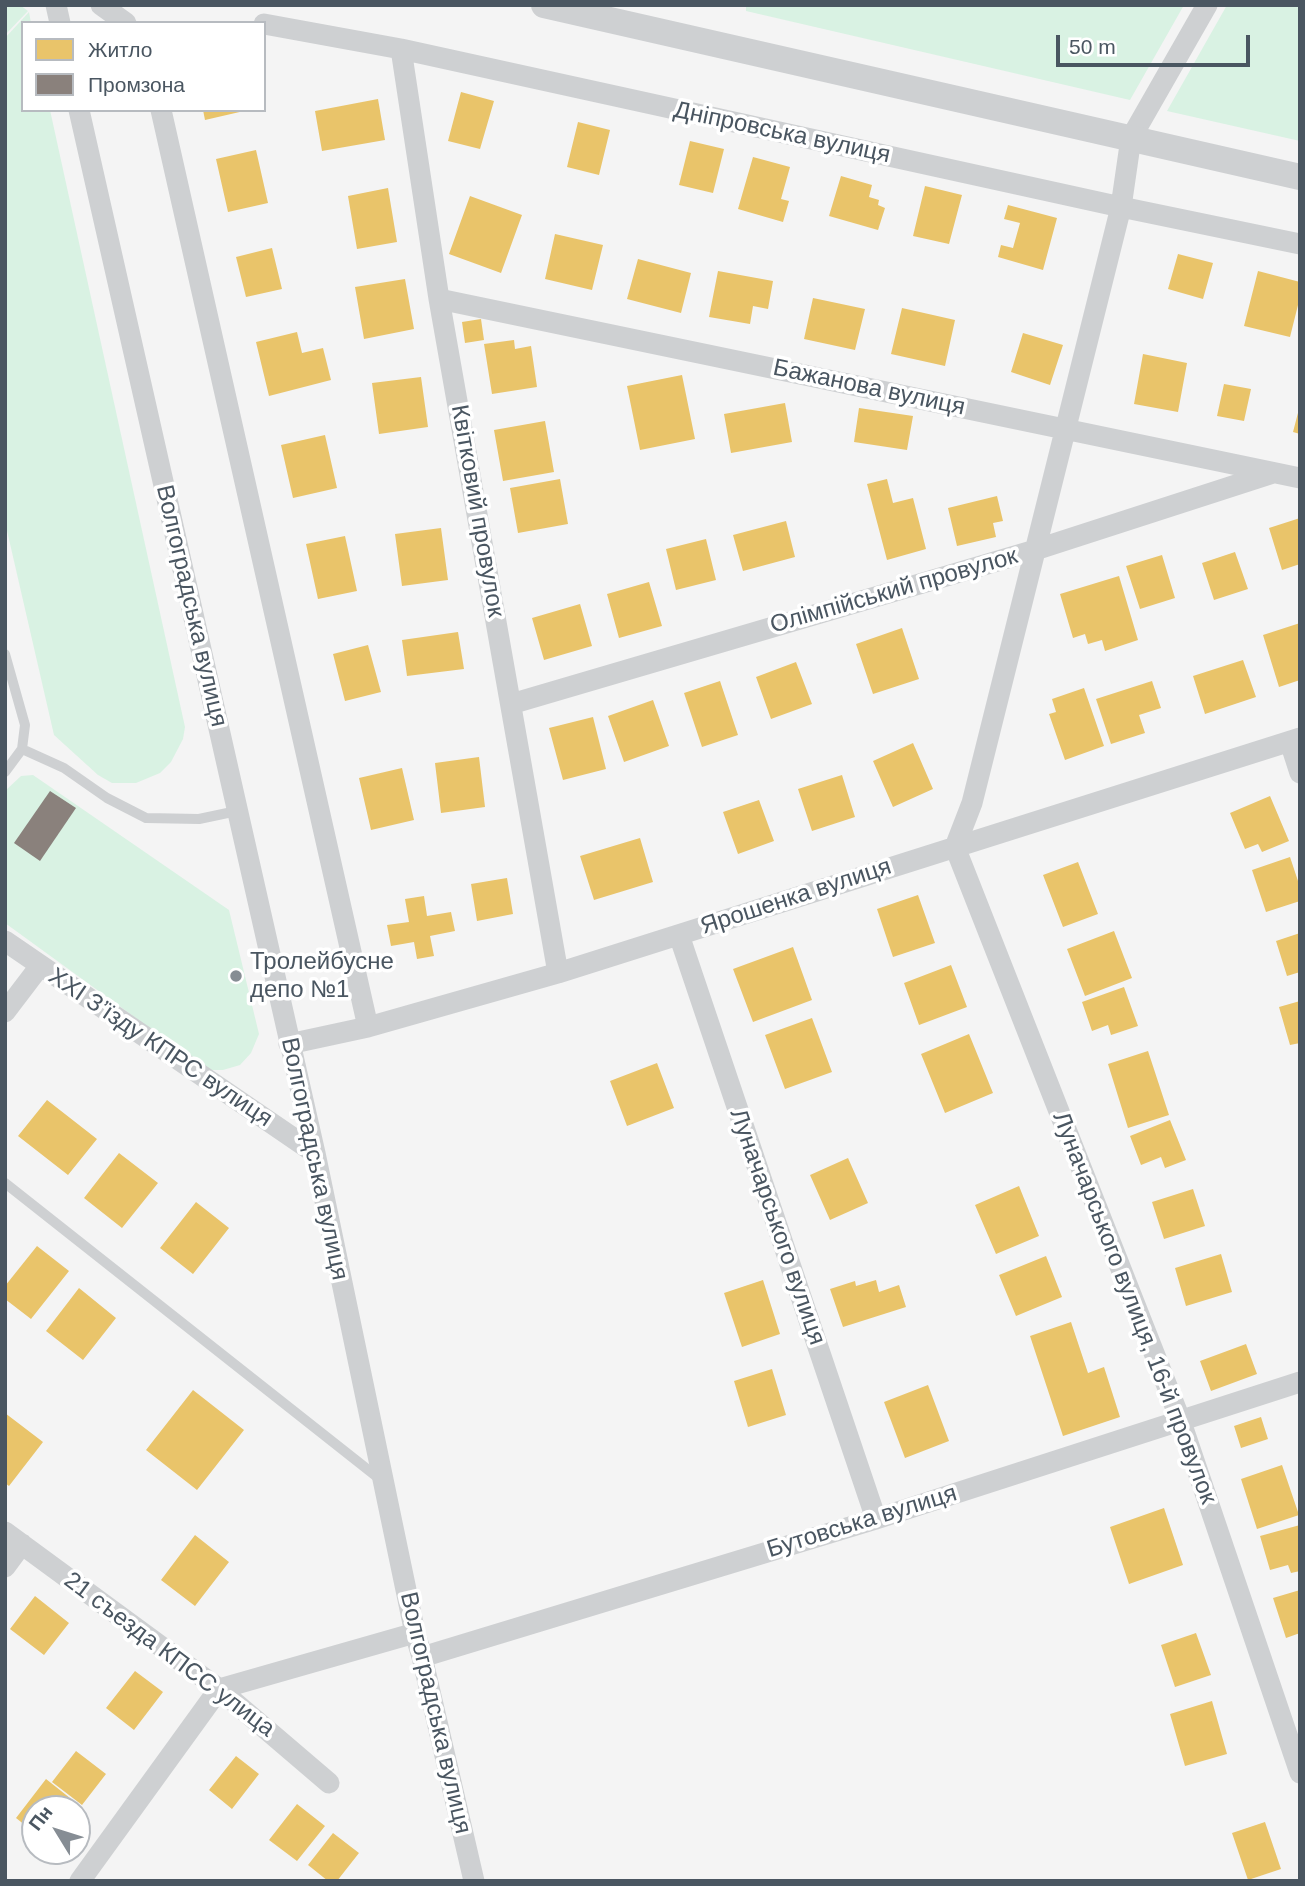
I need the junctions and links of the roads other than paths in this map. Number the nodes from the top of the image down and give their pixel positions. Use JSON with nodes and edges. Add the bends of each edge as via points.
{"nodes":[{"id":1,"x":101,"y":5,"type":"edge"},
{"id":2,"x":1207,"y":5,"type":"edge"},
{"id":3,"x":550,"y":6,"type":"edge"},
{"id":4,"x":123,"y":21,"type":"edge"},
{"id":5,"x":266,"y":24,"type":"edge"},
{"id":6,"x":401,"y":49,"type":"junction"},
{"id":7,"x":79,"y":112,"type":"edge"},
{"id":8,"x":161,"y":112,"type":"edge"},
{"id":9,"x":1131,"y":138,"type":"junction"},
{"id":10,"x":1300,"y":177,"type":"edge"},
{"id":11,"x":1121,"y":207,"type":"junction"},
{"id":12,"x":1300,"y":244,"type":"edge"},
{"id":13,"x":439,"y":299,"type":"junction"},
{"id":14,"x":1065,"y":429,"type":"junction"},
{"id":15,"x":1275,"y":472,"type":"junction"},
{"id":16,"x":1300,"y":478,"type":"edge"},
{"id":17,"x":1035,"y":550,"type":"junction"},
{"id":18,"x":5,"y":654,"type":"edge"},
{"id":19,"x":511,"y":704,"type":"junction"},
{"id":20,"x":1295,"y":740,"type":"edge"},
{"id":21,"x":22,"y":749,"type":"junction"},
{"id":22,"x":5,"y":772,"type":"edge"},
{"id":23,"x":1300,"y":773,"type":"edge"},
{"id":24,"x":237,"y":811,"type":"junction"},
{"id":25,"x":955,"y":847,"type":"junction"},
{"id":26,"x":679,"y":934,"type":"junction"},
{"id":27,"x":5,"y":941,"type":"edge"},
{"id":28,"x":40,"y":966,"type":"junction"},
{"id":29,"x":558,"y":973,"type":"junction"},
{"id":30,"x":5,"y":1012,"type":"edge"},
{"id":31,"x":368,"y":1027,"type":"junction"},
{"id":32,"x":289,"y":1044,"type":"junction"},
{"id":33,"x":315,"y":1153,"type":"junction"},
{"id":34,"x":5,"y":1183,"type":"edge"},
{"id":35,"x":1300,"y":1382,"type":"edge"},
{"id":36,"x":1180,"y":1419,"type":"junction"},
{"id":37,"x":383,"y":1481,"type":"junction"},
{"id":38,"x":876,"y":1519,"type":"junction"},
{"id":39,"x":14,"y":1538,"type":"edge"},
{"id":40,"x":5,"y":1567,"type":"edge"},
{"id":41,"x":415,"y":1633,"type":"junction"},
{"id":42,"x":422,"y":1657,"type":"junction"},
{"id":43,"x":219,"y":1689,"type":"junction"},
{"id":44,"x":1300,"y":1773,"type":"edge"},
{"id":45,"x":329,"y":1783,"type":"dead end"},
{"id":46,"x":80,"y":1881,"type":"edge"},
{"id":47,"x":474,"y":1881,"type":"edge"}],
"edges":[{"from":1,"to":4,"type":"street"},
{"from":2,"to":9,"type":"street"},
{"from":3,"to":9,"type":"street"},
{"from":5,"to":6,"type":"street","name":"Дніпровська вулиця"},
{"from":6,"to":11,"type":"street","name":"Дніпровська вулиця"},
{"from":6,"to":13,"type":"street","name":"Квітковий провулок"},
{"from":7,"to":24,"type":"street","name":"Волгоградська вулиця"},
{"from":8,"to":31,"type":"street"},
{"from":9,"to":10,"type":"street"},
{"from":9,"to":11,"type":"street"},
{"from":11,"to":12,"type":"street","name":"Дніпровська вулиця"},
{"from":11,"to":14,"type":"street"},
{"from":13,"to":14,"type":"street","name":"Бажанова вулиця"},
{"from":13,"to":19,"type":"street","name":"Квітковий провулок"},
{"from":14,"to":15,"type":"street","name":"Бажанова вулиця"},
{"from":14,"to":17,"type":"street"},
{"from":15,"to":16,"type":"street","name":"Бажанова вулиця"},
{"from":15,"to":17,"type":"street","name":"Олімпійський провулок"},
{"from":17,"to":19,"type":"street","name":"Олімпійський провулок"},
{"from":17,"to":25,"type":"street","via":[[972,803]]},
{"from":18,"to":21,"type":"lane","via":[[25,724]]},
{"from":19,"to":29,"type":"street","name":"Квітковий провулок"},
{"from":20,"to":23,"type":"street"},
{"from":20,"to":25,"type":"street","name":"Ярошенка вулиця"},
{"from":21,"to":22,"type":"lane"},
{"from":21,"to":24,"type":"lane","via":[[64,768],[146,818],[198,819]]},
{"from":24,"to":32,"type":"street","name":"Волгоградська вулиця"},
{"from":25,"to":26,"type":"street","name":"Ярошенка вулиця"},
{"from":25,"to":36,"type":"street","name":"Луначарського вулиця, 16-й провулок"},
{"from":26,"to":29,"type":"street","name":"Ярошенка вулиця"},
{"from":26,"to":38,"type":"street","name":"Луначарського вулиця"},
{"from":27,"to":28,"type":"street","name":"XXI З’їзду КПРС вулиця"},
{"from":28,"to":30,"type":"street"},
{"from":28,"to":33,"type":"street","name":"XXI З’їзду КПРС вулиця"},
{"from":29,"to":31,"type":"street","name":"Ярошенка вулиця"},
{"from":31,"to":32,"type":"street","name":"Ярошенка вулиця"},
{"from":32,"to":33,"type":"street","name":"Волгоградська вулиця"},
{"from":33,"to":37,"type":"street","name":"Волгоградська вулиця"},
{"from":34,"to":37,"type":"lane"},
{"from":35,"to":36,"type":"street","name":"Бутовська вулиця"},
{"from":36,"to":38,"type":"street","name":"Бутовська вулиця"},
{"from":36,"to":44,"type":"street","name":"Луначарського вулиця, 16-й провулок"},
{"from":37,"to":41,"type":"street","name":"Волгоградська вулиця"},
{"from":38,"to":42,"type":"street","name":"Бутовська вулиця"},
{"from":39,"to":40,"type":"street"},
{"from":39,"to":43,"type":"street","name":"21 съезда КПСС улица"},
{"from":41,"to":42,"type":"street","name":"Волгоградська вулиця"},
{"from":41,"to":43,"type":"street"},
{"from":42,"to":47,"type":"street","name":"Волгоградська вулиця"},
{"from":43,"to":45,"type":"street","name":"21 съезда КПСС улица"},
{"from":43,"to":46,"type":"street"}]}
